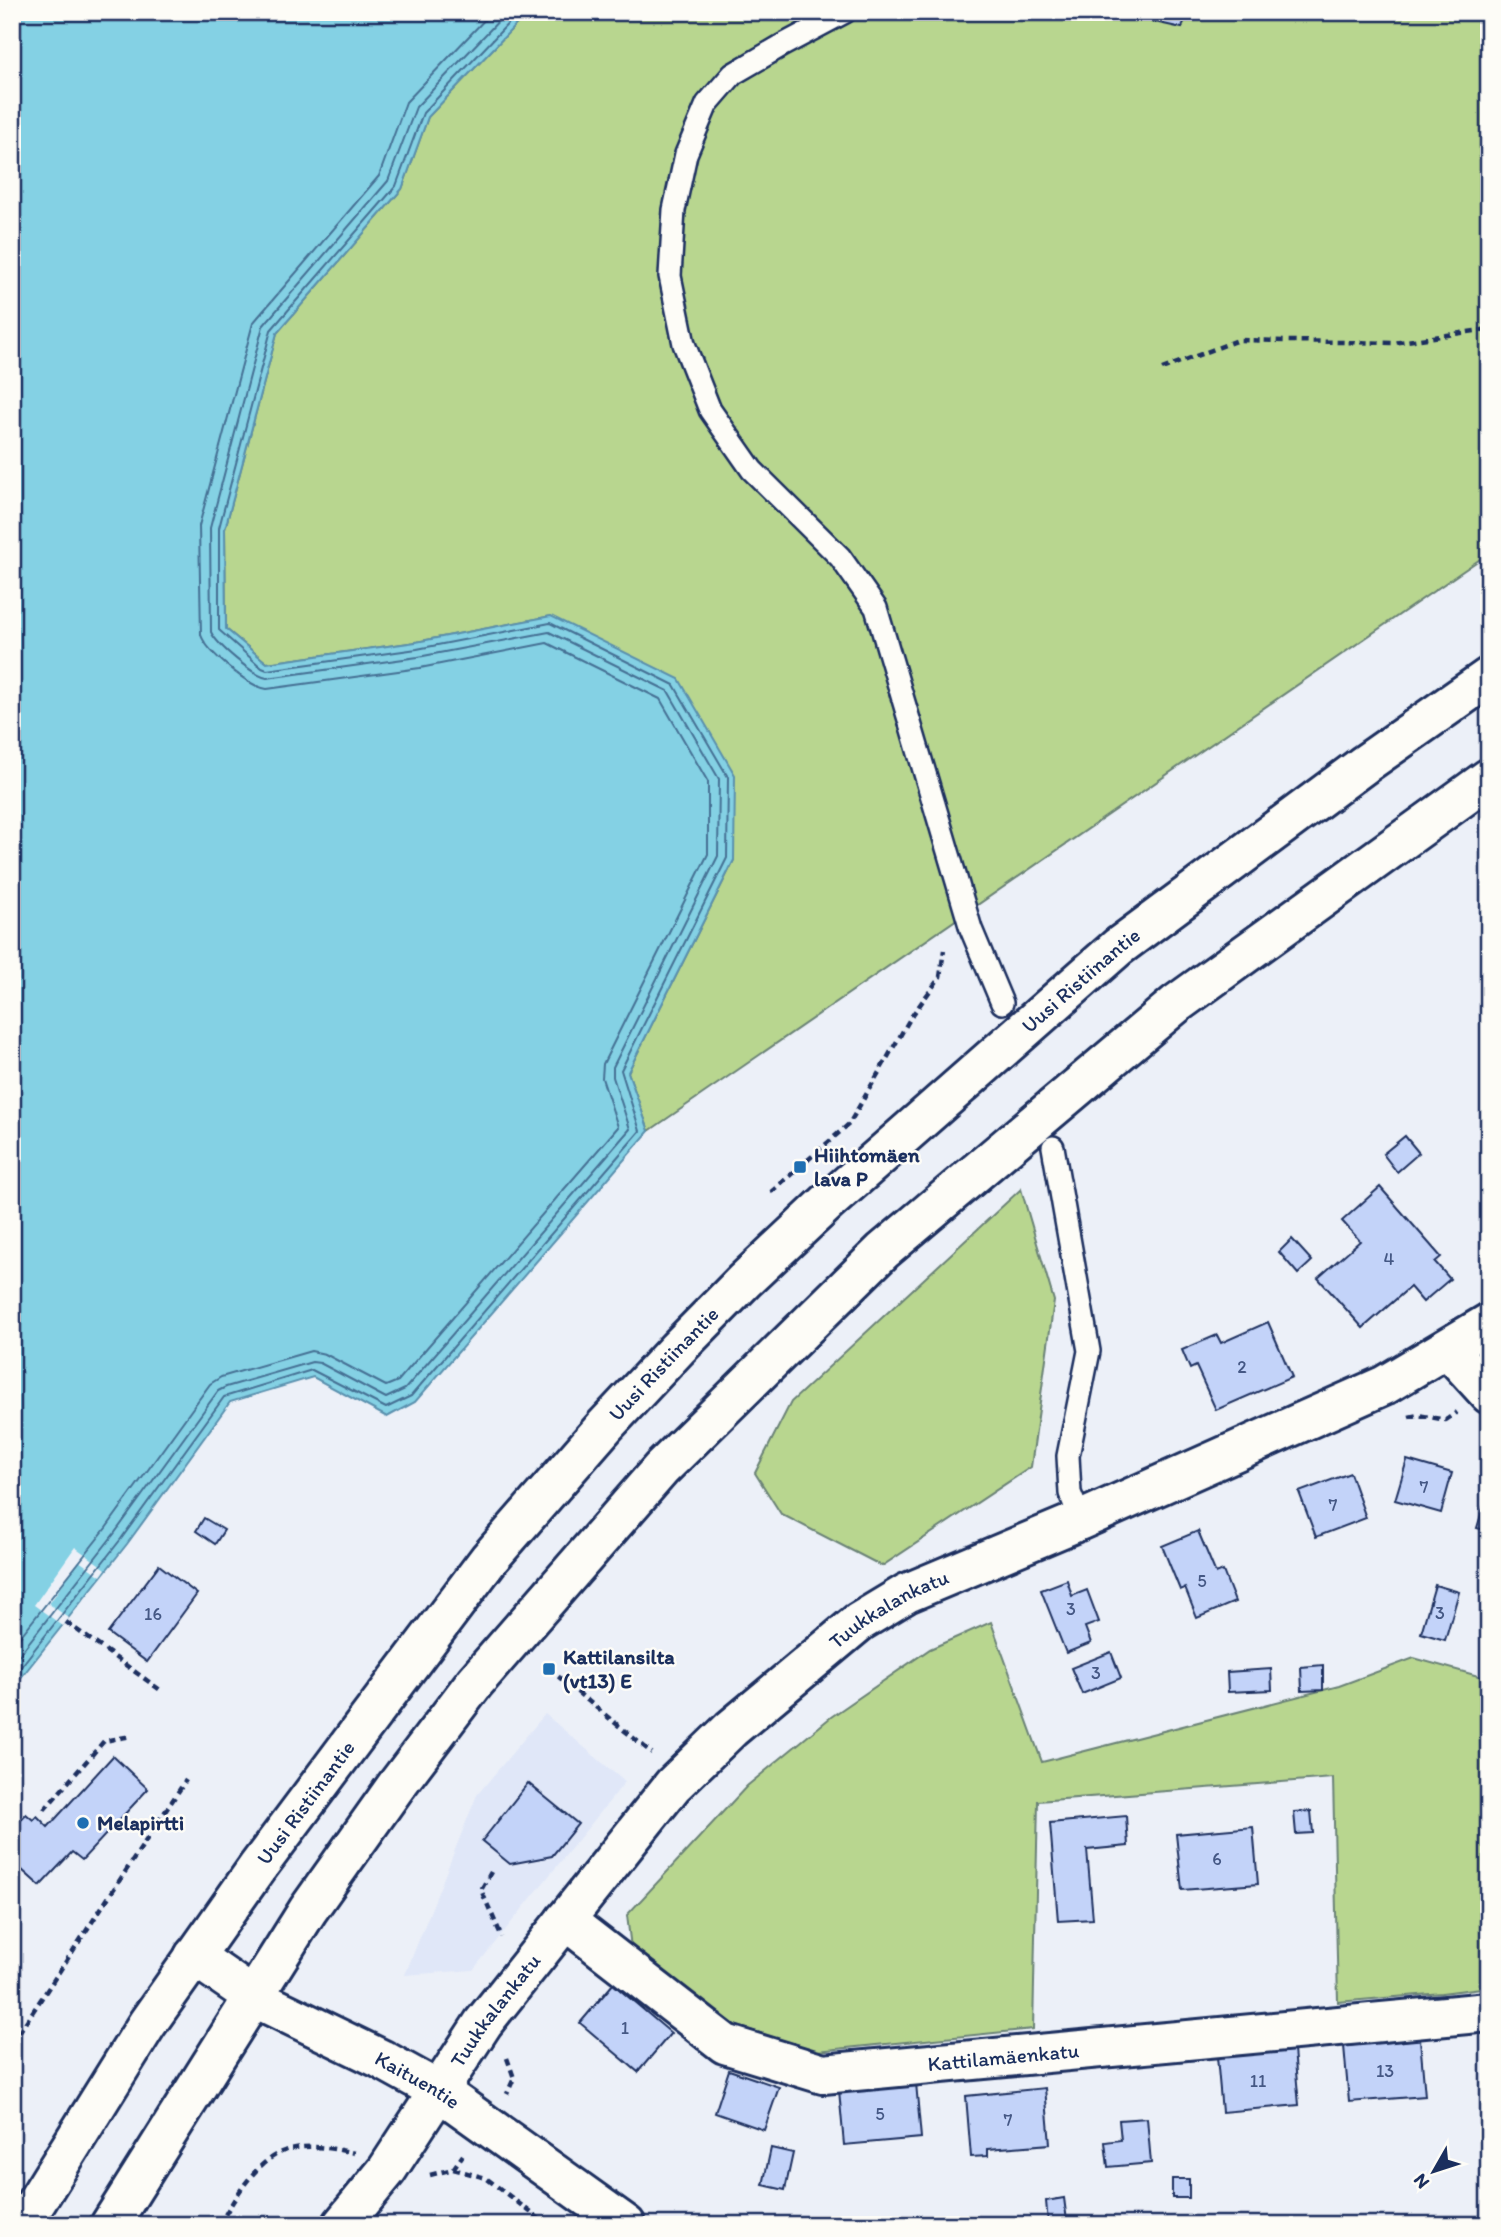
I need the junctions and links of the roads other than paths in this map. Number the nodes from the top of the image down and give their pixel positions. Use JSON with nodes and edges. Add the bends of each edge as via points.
{"nodes":[{"id":1,"x":845,"y":12,"type":"edge"},
{"id":2,"x":1489,"y":677,"type":"edge"},
{"id":3,"x":1489,"y":778,"type":"edge"},
{"id":4,"x":1002,"y":1003,"type":"dead end"},
{"id":5,"x":1053,"y":1147,"type":"dead end"},
{"id":6,"x":1489,"y":1323,"type":"edge"},
{"id":7,"x":1448,"y":1349,"type":"junction"},
{"id":8,"x":1487,"y":1393,"type":"edge"},
{"id":9,"x":1082,"y":1520,"type":"junction"},
{"id":10,"x":565,"y":1920,"type":"junction"},
{"id":11,"x":194,"y":1956,"type":"junction"},
{"id":12,"x":255,"y":1998,"type":"junction"},
{"id":13,"x":1489,"y":2012,"type":"edge"},
{"id":14,"x":439,"y":2091,"type":"junction"},
{"id":15,"x":22,"y":2225,"type":"edge"},
{"id":16,"x":110,"y":2225,"type":"edge"},
{"id":17,"x":342,"y":2225,"type":"edge"},
{"id":18,"x":626,"y":2225,"type":"edge"}],
"edges":[{"from":1,"to":4,"type":"lane","via":[[733,74],[707,104],[686,153],[674,210],[670,276],[684,344],[710,410],[752,470],[840,557],[876,608],[971,929]]},
{"from":2,"to":11,"type":"main road","name":"Uusi Ristiinantie","via":[[1118,947],[744,1281],[605,1426],[489,1559]]},
{"from":3,"to":12,"type":"main road","via":[[1176,1004],[883,1251],[680,1450],[475,1682],[308,1910]]},
{"from":5,"to":9,"type":"lane","via":[[1089,1351],[1068,1456],[1070,1493]]},
{"from":6,"to":7,"type":"main road","name":"Tuukkalankatu"},
{"from":7,"to":8,"type":"main road"},
{"from":7,"to":9,"type":"main road","name":"Tuukkalankatu","via":[[1385,1385]]},
{"from":9,"to":10,"type":"main road","name":"Tuukkalankatu","via":[[907,1593],[859,1622],[673,1785]]},
{"from":10,"to":13,"type":"main road","name":"Kattilamäenkatu","via":[[725,2044],[823,2074]]},
{"from":10,"to":14,"type":"main road","name":"Tuukkalankatu","via":[[483,2023]]},
{"from":11,"to":12,"type":"main road","name":"Kaituentie"},
{"from":11,"to":15,"type":"main road","name":"Uusi Ristiinantie"},
{"from":12,"to":14,"type":"main road","name":"Kaituentie"},
{"from":12,"to":16,"type":"main road"},
{"from":14,"to":17,"type":"main road","name":"Tuukkalankatu","via":[[387,2170]]},
{"from":14,"to":18,"type":"main road","name":"Kaituentie"}]}
